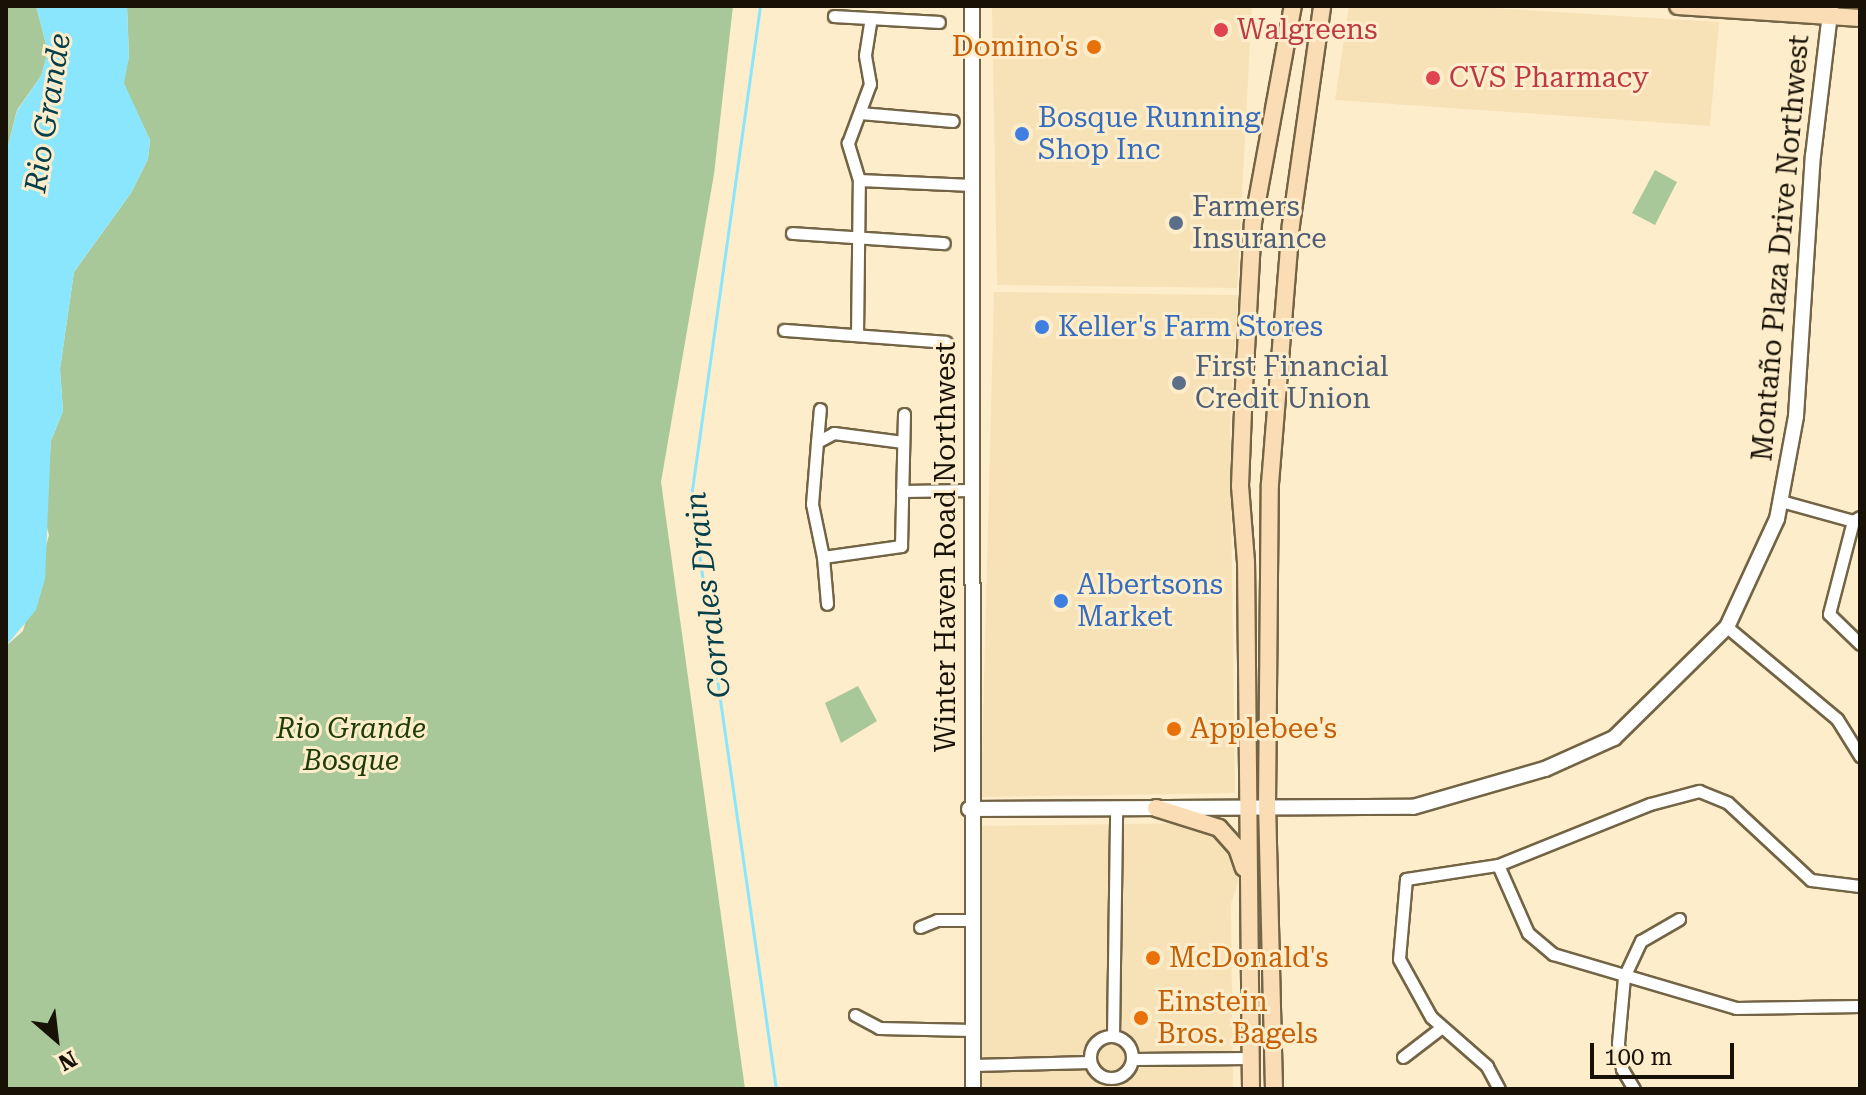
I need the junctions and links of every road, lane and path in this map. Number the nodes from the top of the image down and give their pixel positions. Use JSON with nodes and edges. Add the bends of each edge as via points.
{"nodes":[{"id":1,"x":972,"y":6,"type":"edge"},
{"id":2,"x":1293,"y":6,"type":"edge"},
{"id":3,"x":1322,"y":6,"type":"edge"},
{"id":4,"x":1678,"y":6,"type":"edge"},
{"id":5,"x":1830,"y":12,"type":"edge"},
{"id":6,"x":834,"y":16,"type":"dead end"},
{"id":7,"x":871,"y":18,"type":"junction"},
{"id":8,"x":1860,"y":18,"type":"edge"},
{"id":9,"x":939,"y":22,"type":"dead end"},
{"id":10,"x":860,"y":113,"type":"junction"},
{"id":11,"x":953,"y":121,"type":"dead end"},
{"id":12,"x":859,"y":180,"type":"junction"},
{"id":13,"x":972,"y":185,"type":"junction"},
{"id":14,"x":792,"y":233,"type":"dead end"},
{"id":15,"x":860,"y":238,"type":"junction"},
{"id":16,"x":944,"y":243,"type":"dead end"},
{"id":17,"x":784,"y":330,"type":"dead end"},
{"id":18,"x":857,"y":335,"type":"junction"},
{"id":19,"x":946,"y":342,"type":"dead end"},
{"id":20,"x":820,"y":409,"type":"dead end"},
{"id":21,"x":904,"y":414,"type":"dead end"},
{"id":22,"x":817,"y":442,"type":"junction"},
{"id":23,"x":903,"y":442,"type":"junction"},
{"id":24,"x":972,"y":490,"type":"junction"},
{"id":25,"x":902,"y":491,"type":"junction"},
{"id":26,"x":1781,"y":501,"type":"junction"},
{"id":27,"x":1856,"y":519,"type":"edge"},
{"id":28,"x":823,"y":557,"type":"junction"},
{"id":29,"x":827,"y":604,"type":"dead end"},
{"id":30,"x":1727,"y":627,"type":"junction"},
{"id":31,"x":1860,"y":644,"type":"edge"},
{"id":32,"x":1860,"y":756,"type":"edge"},
{"id":33,"x":1248,"y":805,"type":"junction"},
{"id":34,"x":1267,"y":806,"type":"junction"},
{"id":35,"x":1156,"y":808,"type":"junction"},
{"id":36,"x":969,"y":809,"type":"junction"},
{"id":37,"x":1116,"y":809,"type":"junction"},
{"id":38,"x":1498,"y":865,"type":"junction"},
{"id":39,"x":1249,"y":881,"type":"junction"},
{"id":40,"x":1860,"y":886,"type":"edge"},
{"id":41,"x":1679,"y":919,"type":"dead end"},
{"id":42,"x":970,"y":920,"type":"junction"},
{"id":43,"x":920,"y":927,"type":"dead end"},
{"id":44,"x":1624,"y":977,"type":"junction"},
{"id":45,"x":1860,"y":1006,"type":"edge"},
{"id":46,"x":855,"y":1015,"type":"dead end"},
{"id":47,"x":1442,"y":1027,"type":"junction"},
{"id":48,"x":972,"y":1030,"type":"junction"},
{"id":49,"x":1113,"y":1036,"type":"junction"},
{"id":50,"x":1403,"y":1057,"type":"dead end"},
{"id":51,"x":1250,"y":1058,"type":"junction"},
{"id":52,"x":1133,"y":1059,"type":"junction"},
{"id":53,"x":1090,"y":1062,"type":"junction"},
{"id":54,"x":973,"y":1065,"type":"junction"},
{"id":55,"x":1108,"y":1084,"type":"edge"},
{"id":56,"x":973,"y":1089,"type":"edge"},
{"id":57,"x":1251,"y":1089,"type":"edge"},
{"id":58,"x":1274,"y":1089,"type":"edge"},
{"id":59,"x":1499,"y":1089,"type":"edge"},
{"id":60,"x":1634,"y":1089,"type":"edge"}],
"edges":[{"from":1,"to":13,"type":"street","name":"Winter Haven Road Northwest"},
{"from":2,"to":33,"type":"main road","via":[[1253,223],[1240,486],[1246,562]]},
{"from":3,"to":34,"type":"main road","via":[[1291,225],[1270,484]]},
{"from":4,"to":5,"type":"main road"},
{"from":5,"to":8,"type":"main road"},
{"from":5,"to":26,"type":"street","name":"Montaño Plaza Drive Northwest","via":[[1813,156],[1796,416]]},
{"from":6,"to":7,"type":"street"},
{"from":7,"to":9,"type":"street"},
{"from":7,"to":10,"type":"street","via":[[865,55],[870,84]]},
{"from":10,"to":11,"type":"street"},
{"from":10,"to":12,"type":"street","via":[[848,143]]},
{"from":12,"to":13,"type":"street"},
{"from":12,"to":15,"type":"street"},
{"from":13,"to":24,"type":"street","name":"Winter Haven Road Northwest"},
{"from":14,"to":15,"type":"street"},
{"from":15,"to":16,"type":"street"},
{"from":15,"to":18,"type":"street"},
{"from":17,"to":18,"type":"street"},
{"from":18,"to":19,"type":"street"},
{"from":20,"to":22,"type":"street"},
{"from":21,"to":23,"type":"street"},
{"from":22,"to":23,"type":"street","via":[[834,433]]},
{"from":22,"to":28,"type":"street","via":[[812,504]]},
{"from":23,"to":25,"type":"street"},
{"from":24,"to":25,"type":"street"},
{"from":24,"to":36,"type":"street","name":"Winter Haven Road Northwest"},
{"from":25,"to":28,"type":"street","via":[[901,546]]},
{"from":26,"to":27,"type":"street"},
{"from":26,"to":30,"type":"street","name":"Montaño Plaza Drive Northwest"},
{"from":27,"to":31,"type":"street","via":[[1829,614]]},
{"from":28,"to":29,"type":"street"},
{"from":30,"to":32,"type":"street","via":[[1837,719]]},
{"from":30,"to":34,"type":"street","name":"Montaño Plaza Drive Northwest","via":[[1614,738],[1545,769],[1413,807]]},
{"from":33,"to":34,"type":"street","name":"Montaño Plaza Drive Northwest"},
{"from":33,"to":35,"type":"street","name":"Montaño Plaza Drive Northwest"},
{"from":33,"to":39,"type":"main road"},
{"from":34,"to":58,"type":"main road"},
{"from":35,"to":37,"type":"street","name":"Montaño Plaza Drive Northwest"},
{"from":35,"to":39,"type":"main road","via":[[1219,828],[1237,848]]},
{"from":36,"to":37,"type":"street","name":"Montaño Plaza Drive Northwest"},
{"from":36,"to":42,"type":"street","name":"Winter Haven Road Northwest"},
{"from":37,"to":49,"type":"street"},
{"from":38,"to":40,"type":"street","via":[[1650,804],[1699,791],[1728,803],[1811,880]]},
{"from":38,"to":44,"type":"street","via":[[1528,933],[1553,954]]},
{"from":38,"to":47,"type":"street","via":[[1406,879],[1399,959]]},
{"from":39,"to":51,"type":"main road"},
{"from":41,"to":44,"type":"street","via":[[1641,941]]},
{"from":42,"to":43,"type":"street","via":[[937,920]]},
{"from":42,"to":48,"type":"street","name":"Winter Haven Road Northwest"},
{"from":44,"to":45,"type":"street","via":[[1736,1008]]},
{"from":44,"to":60,"type":"street","via":[[1618,1043],[1622,1069]]},
{"from":46,"to":48,"type":"street","via":[[879,1028]]},
{"from":47,"to":50,"type":"street"},
{"from":47,"to":59,"type":"street","via":[[1487,1066]]},
{"from":48,"to":54,"type":"street","name":"Winter Haven Road Northwest"},
{"from":49,"to":52,"type":"street","via":[[1128,1043]]},
{"from":49,"to":53,"type":"street","via":[[1094,1044]]},
{"from":51,"to":52,"type":"street"},
{"from":51,"to":57,"type":"main road"},
{"from":52,"to":55,"type":"street","via":[[1124,1074]]},
{"from":53,"to":54,"type":"street"},
{"from":53,"to":55,"type":"street"},
{"from":54,"to":56,"type":"street","name":"Winter Haven Road Northwest"}]}
